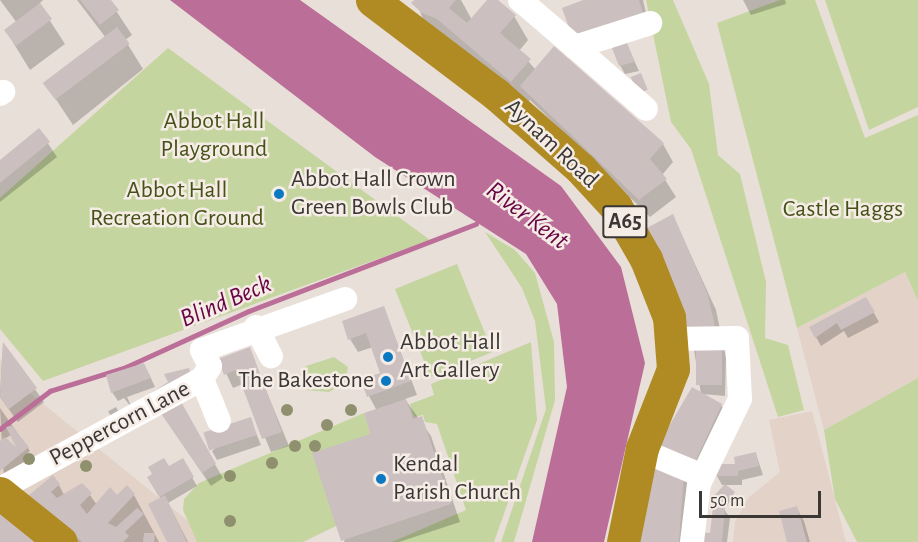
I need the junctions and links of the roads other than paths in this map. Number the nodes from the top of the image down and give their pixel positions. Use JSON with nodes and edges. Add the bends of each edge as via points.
{"nodes":[{"id":1,"x":372,"y":0,"type":"edge"},
{"id":2,"x":525,"y":1,"type":"edge"},
{"id":3,"x":650,"y":23,"type":"dead end"},
{"id":4,"x":574,"y":47,"type":"junction"},
{"id":5,"x":646,"y":109,"type":"dead end"},
{"id":6,"x":345,"y":299,"type":"dead end"},
{"id":7,"x":256,"y":327,"type":"junction"},
{"id":8,"x":672,"y":339,"type":"junction"},
{"id":9,"x":271,"y":356,"type":"dead end"},
{"id":10,"x":202,"y":379,"type":"junction"},
{"id":11,"x":219,"y":421,"type":"dead end"},
{"id":12,"x":641,"y":450,"type":"junction"},
{"id":13,"x":703,"y":476,"type":"junction"},
{"id":14,"x":5,"y":495,"type":"edge"},
{"id":15,"x":61,"y":542,"type":"edge"},
{"id":16,"x":623,"y":542,"type":"edge"},
{"id":17,"x":692,"y":542,"type":"edge"}],
"edges":[{"from":1,"to":8,"type":"highway","name":"Aynam Road","number":"A65","via":[[496,94],[616,207],[646,259]]},
{"from":2,"to":4,"type":"street"},
{"from":3,"to":4,"type":"street"},
{"from":4,"to":5,"type":"street"},
{"from":6,"to":7,"type":"street","name":"Peppercorn Lane"},
{"from":7,"to":9,"type":"street"},
{"from":7,"to":10,"type":"street","name":"Peppercorn Lane","via":[[202,350],[210,366]]},
{"from":8,"to":12,"type":"highway","name":"Aynam Road","number":"A65","via":[[673,369]]},
{"from":8,"to":13,"type":"street","via":[[737,338],[740,399]]},
{"from":10,"to":11,"type":"street"},
{"from":10,"to":14,"type":"street","name":"Peppercorn Lane","via":[[33,470]]},
{"from":12,"to":13,"type":"street"},
{"from":12,"to":16,"type":"highway","name":"Aynam Road","number":"A65"},
{"from":13,"to":17,"type":"street"},
{"from":14,"to":15,"type":"highway"}]}
